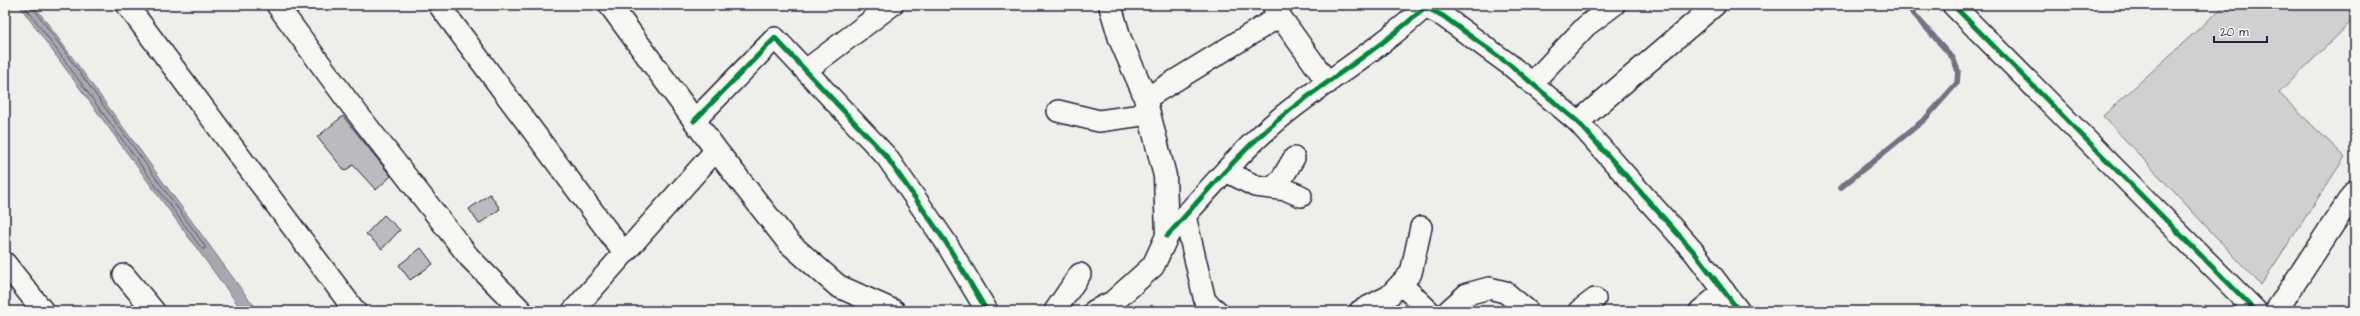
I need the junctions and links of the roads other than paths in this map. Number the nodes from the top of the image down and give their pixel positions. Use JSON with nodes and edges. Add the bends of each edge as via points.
{"nodes":[{"id":1,"x":127,"y":5,"type":"edge"},
{"id":2,"x":277,"y":5,"type":"edge"},
{"id":3,"x":439,"y":5,"type":"edge"},
{"id":4,"x":610,"y":5,"type":"edge"},
{"id":5,"x":892,"y":5,"type":"edge"},
{"id":6,"x":1110,"y":5,"type":"edge"},
{"id":7,"x":1614,"y":5,"type":"edge"},
{"id":8,"x":1715,"y":5,"type":"edge"},
{"id":9,"x":1952,"y":5,"type":"edge"},
{"id":10,"x":1429,"y":7,"type":"edge"},
{"id":11,"x":1277,"y":11,"type":"edge"},
{"id":12,"x":806,"y":70,"type":"junction"},
{"id":13,"x":1328,"y":83,"type":"junction"},
{"id":14,"x":1532,"y":83,"type":"junction"},
{"id":15,"x":1147,"y":107,"type":"junction"},
{"id":16,"x":1058,"y":110,"type":"dead end"},
{"id":17,"x":694,"y":121,"type":"junction"},
{"id":18,"x":1578,"y":122,"type":"junction"},
{"id":19,"x":716,"y":150,"type":"junction"},
{"id":20,"x":1294,"y":158,"type":"dead end"},
{"id":21,"x":1226,"y":171,"type":"junction"},
{"id":22,"x":1272,"y":188,"type":"junction"},
{"id":23,"x":2355,"y":191,"type":"edge"},
{"id":24,"x":1301,"y":196,"type":"dead end"},
{"id":25,"x":1185,"y":216,"type":"junction"},
{"id":26,"x":1421,"y":227,"type":"dead end"},
{"id":27,"x":1167,"y":236,"type":"junction"},
{"id":28,"x":624,"y":253,"type":"junction"},
{"id":29,"x":5,"y":263,"type":"edge"},
{"id":30,"x":1080,"y":274,"type":"dead end"},
{"id":31,"x":124,"y":275,"type":"dead end"},
{"id":32,"x":1401,"y":284,"type":"junction"},
{"id":33,"x":1724,"y":291,"type":"junction"},
{"id":34,"x":1210,"y":308,"type":"edge"},
{"id":35,"x":44,"y":311,"type":"edge"},
{"id":36,"x":154,"y":311,"type":"edge"},
{"id":37,"x":355,"y":311,"type":"edge"},
{"id":38,"x":522,"y":311,"type":"edge"},
{"id":39,"x":573,"y":311,"type":"edge"},
{"id":40,"x":894,"y":311,"type":"edge"},
{"id":41,"x":987,"y":311,"type":"edge"},
{"id":42,"x":1054,"y":311,"type":"edge"},
{"id":43,"x":1095,"y":311,"type":"edge"},
{"id":44,"x":1360,"y":311,"type":"edge"},
{"id":45,"x":1429,"y":311,"type":"edge"},
{"id":46,"x":1448,"y":311,"type":"edge"},
{"id":47,"x":1528,"y":311,"type":"edge"},
{"id":48,"x":1700,"y":311,"type":"edge"},
{"id":49,"x":1739,"y":311,"type":"edge"},
{"id":50,"x":2256,"y":311,"type":"edge"},
{"id":51,"x":2276,"y":311,"type":"edge"}],
"edges":[{"from":1,"to":37,"type":"street"},
{"from":2,"to":38,"type":"street","via":[[468,257]]},
{"from":3,"to":28,"type":"street"},
{"from":4,"to":17,"type":"street"},
{"from":5,"to":12,"type":"street"},
{"from":6,"to":15,"type":"street","via":[[1120,39]]},
{"from":7,"to":14,"type":"street","via":[[1586,26]]},
{"from":8,"to":18,"type":"street"},
{"from":9,"to":50,"type":"street"},
{"from":10,"to":13,"type":"street","via":[[1425,7],[1403,27]]},
{"from":10,"to":14,"type":"street"},
{"from":11,"to":13,"type":"street"},
{"from":11,"to":15,"type":"street"},
{"from":12,"to":17,"type":"street","via":[[775,38]]},
{"from":12,"to":41,"type":"street","via":[[886,156],[945,241]]},
{"from":13,"to":21,"type":"street","via":[[1290,111]]},
{"from":14,"to":18,"type":"street"},
{"from":15,"to":16,"type":"street","via":[[1099,121]]},
{"from":15,"to":27,"type":"street","via":[[1165,176]]},
{"from":17,"to":19,"type":"street"},
{"from":18,"to":33,"type":"street","via":[[1636,184]]},
{"from":19,"to":28,"type":"street"},
{"from":19,"to":40,"type":"street","via":[[789,243],[838,286]]},
{"from":20,"to":22,"type":"street","via":[[1281,180]]},
{"from":21,"to":22,"type":"street","via":[[1255,186]]},
{"from":21,"to":25,"type":"street"},
{"from":22,"to":24,"type":"street","via":[[1287,190]]},
{"from":23,"to":51,"type":"street"},
{"from":25,"to":27,"type":"street"},
{"from":25,"to":34,"type":"street"},
{"from":26,"to":32,"type":"street","via":[[1411,273]]},
{"from":27,"to":43,"type":"street","via":[[1154,266],[1113,302]]},
{"from":28,"to":39,"type":"street"},
{"from":29,"to":35,"type":"street"},
{"from":30,"to":42,"type":"street"},
{"from":31,"to":36,"type":"street"},
{"from":32,"to":44,"type":"street","via":[[1389,296]]},
{"from":32,"to":45,"type":"street"},
{"from":33,"to":48,"type":"street"},
{"from":33,"to":49,"type":"street"},
{"from":46,"to":47,"type":"street","via":[[1467,294],[1490,288],[1505,292]]}]}
